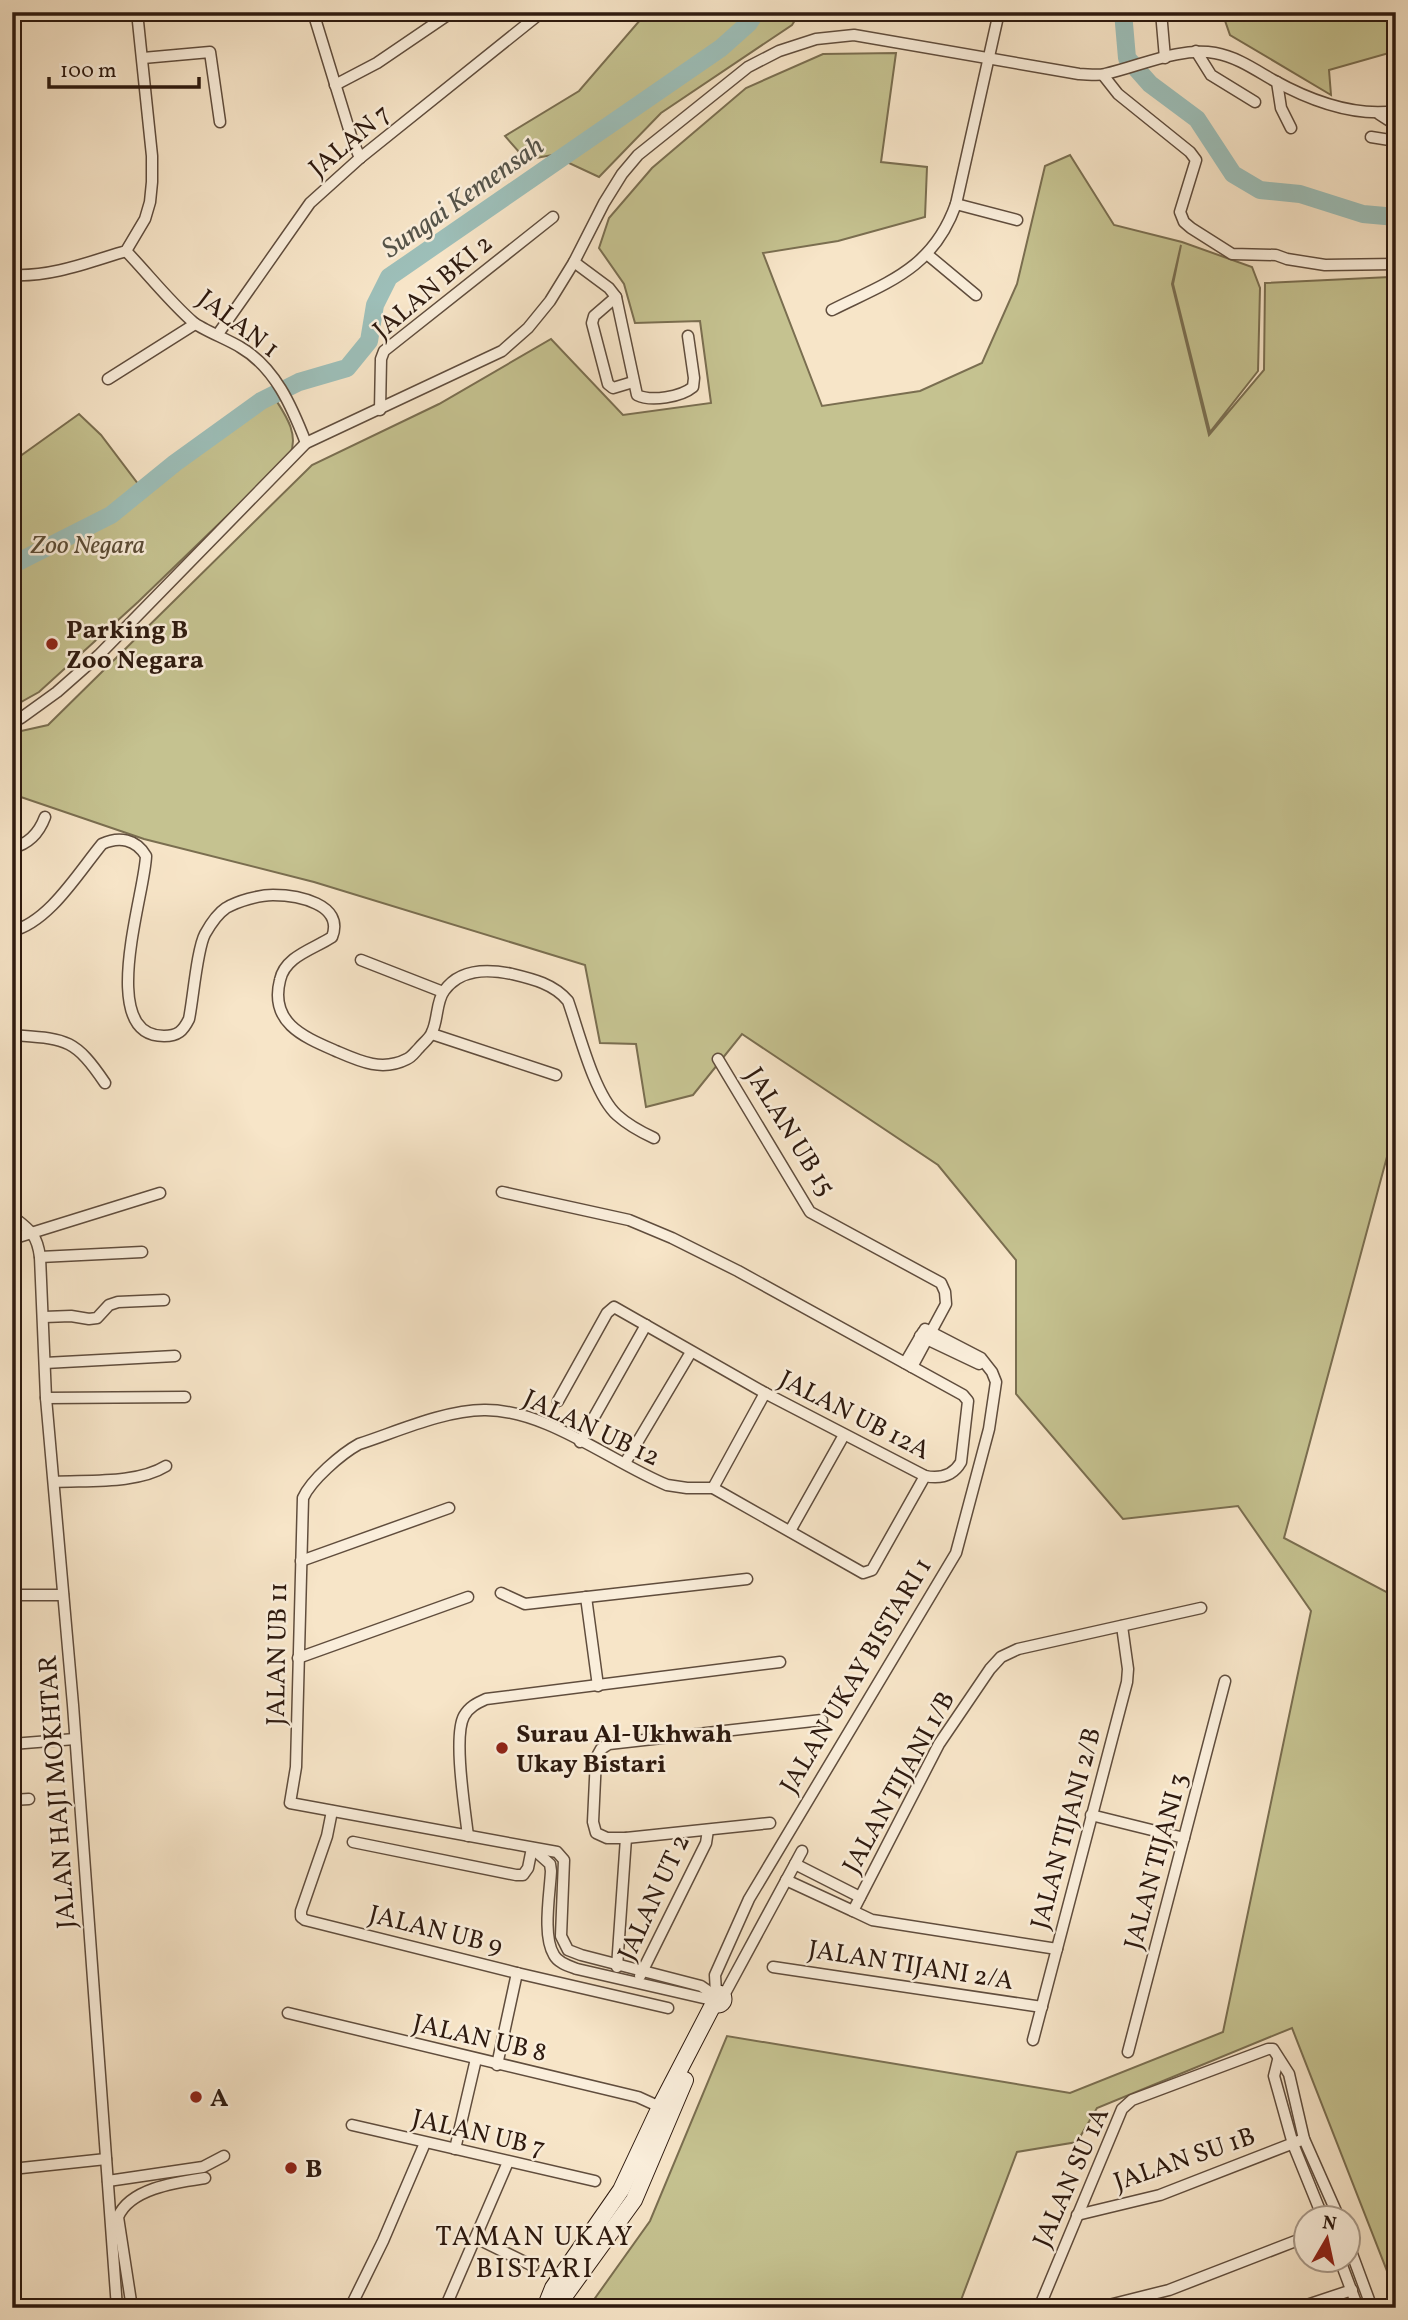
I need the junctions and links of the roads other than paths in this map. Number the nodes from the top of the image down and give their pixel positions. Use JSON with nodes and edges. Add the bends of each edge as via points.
{"nodes":[{"id":1,"x":137,"y":12,"type":"edge"},
{"id":2,"x":313,"y":12,"type":"edge"},
{"id":3,"x":452,"y":12,"type":"edge"},
{"id":4,"x":542,"y":12,"type":"edge"},
{"id":5,"x":999,"y":12,"type":"edge"},
{"id":6,"x":1161,"y":12,"type":"edge"},
{"id":7,"x":1196,"y":51,"type":"junction"},
{"id":8,"x":990,"y":57,"type":"junction"},
{"id":9,"x":143,"y":58,"type":"junction"},
{"id":10,"x":1165,"y":58,"type":"junction"},
{"id":11,"x":1108,"y":73,"type":"junction"},
{"id":12,"x":1277,"y":82,"type":"junction"},
{"id":13,"x":335,"y":85,"type":"junction"},
{"id":14,"x":1255,"y":102,"type":"dead end"},
{"id":15,"x":1396,"y":111,"type":"edge"},
{"id":16,"x":1379,"y":114,"type":"junction"},
{"id":17,"x":220,"y":122,"type":"dead end"},
{"id":18,"x":1396,"y":125,"type":"edge"},
{"id":19,"x":1291,"y":128,"type":"dead end"},
{"id":20,"x":1371,"y":137,"type":"dead end"},
{"id":21,"x":1396,"y":141,"type":"edge"},
{"id":22,"x":360,"y":158,"type":"junction"},
{"id":23,"x":956,"y":204,"type":"junction"},
{"id":24,"x":553,"y":217,"type":"dead end"},
{"id":25,"x":1017,"y":220,"type":"dead end"},
{"id":26,"x":126,"y":251,"type":"junction"},
{"id":27,"x":928,"y":255,"type":"junction"},
{"id":28,"x":574,"y":262,"type":"junction"},
{"id":29,"x":1396,"y":264,"type":"edge"},
{"id":30,"x":12,"y":275,"type":"edge"},
{"id":31,"x":976,"y":295,"type":"dead end"},
{"id":32,"x":616,"y":297,"type":"junction"},
{"id":33,"x":832,"y":310,"type":"dead end"},
{"id":34,"x":195,"y":324,"type":"junction"},
{"id":35,"x":218,"y":334,"type":"junction"},
{"id":36,"x":688,"y":336,"type":"dead end"},
{"id":37,"x":108,"y":379,"type":"dead end"},
{"id":38,"x":634,"y":382,"type":"junction"},
{"id":39,"x":380,"y":410,"type":"junction"},
{"id":40,"x":306,"y":443,"type":"junction"},
{"id":41,"x":12,"y":722,"type":"edge"},
{"id":42,"x":45,"y":817,"type":"dead end"},
{"id":43,"x":12,"y":848,"type":"edge"},
{"id":44,"x":12,"y":931,"type":"edge"},
{"id":45,"x":361,"y":960,"type":"dead end"},
{"id":46,"x":443,"y":992,"type":"junction"},
{"id":47,"x":432,"y":1034,"type":"junction"},
{"id":48,"x":12,"y":1035,"type":"edge"},
{"id":49,"x":718,"y":1059,"type":"dead end"},
{"id":50,"x":556,"y":1075,"type":"dead end"},
{"id":51,"x":105,"y":1083,"type":"dead end"},
{"id":52,"x":654,"y":1138,"type":"dead end"},
{"id":53,"x":502,"y":1192,"type":"dead end"},
{"id":54,"x":160,"y":1194,"type":"dead end"},
{"id":55,"x":12,"y":1216,"type":"edge"},
{"id":56,"x":33,"y":1233,"type":"junction"},
{"id":57,"x":12,"y":1239,"type":"edge"},
{"id":58,"x":142,"y":1252,"type":"dead end"},
{"id":59,"x":40,"y":1257,"type":"junction"},
{"id":60,"x":164,"y":1300,"type":"dead end"},
{"id":61,"x":44,"y":1317,"type":"junction"},
{"id":62,"x":646,"y":1325,"type":"junction"},
{"id":63,"x":926,"y":1334,"type":"junction"},
{"id":64,"x":691,"y":1352,"type":"junction"},
{"id":65,"x":175,"y":1356,"type":"dead end"},
{"id":66,"x":45,"y":1363,"type":"junction"},
{"id":67,"x":908,"y":1365,"type":"junction"},
{"id":68,"x":765,"y":1393,"type":"junction"},
{"id":69,"x":185,"y":1397,"type":"dead end"},
{"id":70,"x":46,"y":1398,"type":"junction"},
{"id":71,"x":558,"y":1401,"type":"dead end"},
{"id":72,"x":844,"y":1435,"type":"junction"},
{"id":73,"x":580,"y":1442,"type":"junction"},
{"id":74,"x":625,"y":1463,"type":"junction"},
{"id":75,"x":166,"y":1466,"type":"dead end"},
{"id":76,"x":925,"y":1476,"type":"junction"},
{"id":77,"x":54,"y":1482,"type":"junction"},
{"id":78,"x":713,"y":1488,"type":"junction"},
{"id":79,"x":303,"y":1498,"type":"joint"},
{"id":80,"x":449,"y":1508,"type":"dead end"},
{"id":81,"x":790,"y":1531,"type":"junction"},
{"id":82,"x":301,"y":1561,"type":"junction"},
{"id":83,"x":747,"y":1579,"type":"dead end"},
{"id":84,"x":501,"y":1593,"type":"dead end"},
{"id":85,"x":12,"y":1595,"type":"edge"},
{"id":86,"x":63,"y":1595,"type":"junction"},
{"id":87,"x":468,"y":1597,"type":"dead end"},
{"id":88,"x":586,"y":1597,"type":"junction"},
{"id":89,"x":1201,"y":1608,"type":"dead end"},
{"id":90,"x":1122,"y":1626,"type":"junction"},
{"id":91,"x":299,"y":1658,"type":"junction"},
{"id":92,"x":780,"y":1662,"type":"dead end"},
{"id":93,"x":1225,"y":1681,"type":"dead end"},
{"id":94,"x":598,"y":1686,"type":"junction"},
{"id":95,"x":822,"y":1720,"type":"dead end"},
{"id":96,"x":75,"y":1739,"type":"junction"},
{"id":97,"x":12,"y":1744,"type":"edge"},
{"id":98,"x":29,"y":1799,"type":"dead end"},
{"id":99,"x":12,"y":1800,"type":"edge"},
{"id":100,"x":332,"y":1811,"type":"junction"},
{"id":101,"x":1091,"y":1815,"type":"junction"},
{"id":102,"x":770,"y":1823,"type":"dead end"},
{"id":103,"x":708,"y":1830,"type":"junction"},
{"id":104,"x":468,"y":1836,"type":"junction"},
{"id":105,"x":626,"y":1838,"type":"junction"},
{"id":106,"x":1184,"y":1838,"type":"junction"},
{"id":107,"x":353,"y":1842,"type":"dead end"},
{"id":108,"x":532,"y":1848,"type":"junction"},
{"id":109,"x":802,"y":1851,"type":"dead end"},
{"id":110,"x":795,"y":1864,"type":"junction"},
{"id":111,"x":786,"y":1880,"type":"junction"},
{"id":112,"x":829,"y":1881,"type":"junction"},
{"id":113,"x":821,"y":1897,"type":"junction"},
{"id":114,"x":860,"y":1897,"type":"junction"},
{"id":115,"x":853,"y":1911,"type":"junction"},
{"id":116,"x":1057,"y":1949,"type":"junction"},
{"id":117,"x":617,"y":1964,"type":"junction"},
{"id":118,"x":773,"y":1967,"type":"dead end"},
{"id":119,"x":517,"y":1973,"type":"junction"},
{"id":120,"x":614,"y":1977,"type":"junction"},
{"id":121,"x":640,"y":1977,"type":"junction"},
{"id":122,"x":717,"y":1998,"type":"junction"},
{"id":123,"x":1042,"y":2007,"type":"junction"},
{"id":124,"x":668,"y":2008,"type":"dead end"},
{"id":125,"x":288,"y":2013,"type":"dead end"},
{"id":126,"x":1033,"y":2040,"type":"dead end"},
{"id":127,"x":1128,"y":2052,"type":"dead end"},
{"id":128,"x":476,"y":2059,"type":"junction"},
{"id":129,"x":1278,"y":2060,"type":"junction"},
{"id":130,"x":498,"y":2065,"type":"junction"},
{"id":131,"x":660,"y":2107,"type":"junction"},
{"id":132,"x":352,"y":2125,"type":"dead end"},
{"id":133,"x":1304,"y":2139,"type":"junction"},
{"id":134,"x":425,"y":2143,"type":"junction"},
{"id":135,"x":1293,"y":2144,"type":"junction"},
{"id":136,"x":455,"y":2149,"type":"junction"},
{"id":137,"x":224,"y":2156,"type":"dead end"},
{"id":138,"x":106,"y":2159,"type":"junction"},
{"id":139,"x":508,"y":2162,"type":"junction"},
{"id":140,"x":12,"y":2169,"type":"edge"},
{"id":141,"x":205,"y":2178,"type":"dead end"},
{"id":142,"x":108,"y":2180,"type":"junction"},
{"id":143,"x":595,"y":2181,"type":"dead end"},
{"id":144,"x":1317,"y":2204,"type":"edge"},
{"id":145,"x":1333,"y":2204,"type":"edge"},
{"id":146,"x":1077,"y":2215,"type":"junction"},
{"id":147,"x":476,"y":2238,"type":"junction"},
{"id":148,"x":1292,"y":2243,"type":"edge"},
{"id":149,"x":533,"y":2266,"type":"dead end"},
{"id":150,"x":1346,"y":2274,"type":"edge"},
{"id":151,"x":1360,"y":2274,"type":"edge"},
{"id":152,"x":1352,"y":2290,"type":"junction"},
{"id":153,"x":117,"y":2308,"type":"edge"},
{"id":154,"x":132,"y":2308,"type":"edge"},
{"id":155,"x":349,"y":2308,"type":"edge"},
{"id":156,"x":445,"y":2308,"type":"edge"},
{"id":157,"x":545,"y":2308,"type":"edge"},
{"id":158,"x":559,"y":2308,"type":"edge"},
{"id":159,"x":1039,"y":2308,"type":"edge"},
{"id":160,"x":1097,"y":2308,"type":"edge"},
{"id":161,"x":1298,"y":2308,"type":"edge"},
{"id":162,"x":1358,"y":2308,"type":"edge"},
{"id":163,"x":1372,"y":2308,"type":"edge"}],
"edges":[{"from":1,"to":9,"type":"street"},
{"from":2,"to":13,"type":"street"},
{"from":3,"to":13,"type":"street","via":[[377,63]]},
{"from":4,"to":22,"type":"street","name":"JALAN 7"},
{"from":5,"to":8,"type":"street"},
{"from":6,"to":10,"type":"street"},
{"from":7,"to":10,"type":"street"},
{"from":7,"to":12,"type":"street","via":[[1237,59]]},
{"from":7,"to":14,"type":"street","via":[[1212,75]]},
{"from":8,"to":11,"type":"street","via":[[1079,74]]},
{"from":8,"to":23,"type":"street"},
{"from":8,"to":28,"type":"street","via":[[854,36],[816,39],[748,66],[638,155],[604,202]]},
{"from":9,"to":17,"type":"street","via":[[210,52]]},
{"from":9,"to":26,"type":"street","via":[[152,182],[145,219]]},
{"from":10,"to":11,"type":"street"},
{"from":11,"to":29,"type":"street","via":[[1118,94],[1196,160],[1180,212],[1191,228],[1232,254],[1276,255],[1325,265]]},
{"from":12,"to":16,"type":"street","via":[[1337,106]]},
{"from":12,"to":19,"type":"street","via":[[1281,108]]},
{"from":13,"to":22,"type":"street"},
{"from":15,"to":16,"type":"street"},
{"from":16,"to":18,"type":"street"},
{"from":20,"to":21,"type":"street"},
{"from":22,"to":35,"type":"street","name":"JALAN 7","via":[[310,203]]},
{"from":23,"to":25,"type":"street"},
{"from":23,"to":27,"type":"street","via":[[948,226]]},
{"from":24,"to":39,"type":"street","name":"JALAN BKI 2","via":[[384,351]]},
{"from":26,"to":30,"type":"street","via":[[58,272]]},
{"from":26,"to":34,"type":"street","name":"JALAN 1"},
{"from":27,"to":31,"type":"street"},
{"from":27,"to":33,"type":"street","via":[[903,274]]},
{"from":28,"to":32,"type":"street"},
{"from":28,"to":39,"type":"street","via":[[550,301],[502,351]]},
{"from":32,"to":38,"type":"street"},
{"from":32,"to":38,"type":"street","via":[[592,323],[608,384],[613,388]]},
{"from":34,"to":35,"type":"street","name":"JALAN 1"},
{"from":34,"to":37,"type":"street"},
{"from":35,"to":40,"type":"street","name":"JALAN 1","via":[[252,354],[274,377]]},
{"from":36,"to":38,"type":"street","via":[[694,378],[687,393],[646,399],[637,395]]},
{"from":39,"to":40,"type":"street"},
{"from":40,"to":41,"type":"street","via":[[99,655],[57,692]]},
{"from":42,"to":43,"type":"street","via":[[33,837]]},
{"from":44,"to":47,"type":"street","via":[[44,915],[102,844],[123,838],[146,856],[128,989],[132,1014],[149,1033],[174,1036],[183,1030],[189,1019],[203,937],[212,921],[225,909],[271,895],[300,897],[327,910],[334,919],[332,937],[300,954],[280,977],[279,1003],[285,1019],[301,1035],[362,1062],[389,1066],[410,1058]]},
{"from":45,"to":46,"type":"street"},
{"from":46,"to":47,"type":"street"},
{"from":46,"to":52,"type":"street","via":[[474,971],[493,970],[543,982],[559,991],[568,1001],[604,1099],[616,1115]]},
{"from":47,"to":50,"type":"street"},
{"from":48,"to":51,"type":"street","via":[[57,1038],[71,1044]]},
{"from":49,"to":63,"type":"street","name":"JALAN UB 15","via":[[810,1212],[942,1283],[946,1304]]},
{"from":53,"to":67,"type":"street","name":"JALAN UB 12A","via":[[629,1220],[672,1237]]},
{"from":54,"to":56,"type":"street"},
{"from":55,"to":56,"type":"street"},
{"from":56,"to":57,"type":"street"},
{"from":56,"to":59,"type":"street","name":"JALAN HAJI MOKHTAR"},
{"from":58,"to":59,"type":"street"},
{"from":59,"to":61,"type":"street","name":"JALAN HAJI MOKHTAR"},
{"from":60,"to":61,"type":"street","via":[[118,1302],[108,1305],[97,1318]]},
{"from":61,"to":66,"type":"street","name":"JALAN HAJI MOKHTAR"},
{"from":62,"to":64,"type":"street","name":"JALAN UB 12A"},
{"from":62,"to":71,"type":"street","name":"JALAN UB 12A","via":[[614,1307],[607,1313]]},
{"from":62,"to":73,"type":"street"},
{"from":63,"to":67,"type":"street","name":"JALAN UB 15"},
{"from":63,"to":122,"type":"street","name":"JALAN UKAY BISTARI 1","via":[[981,1358],[996,1382],[989,1429],[956,1553],[749,1899],[715,1975]]},
{"from":64,"to":68,"type":"street","name":"JALAN UB 12A"},
{"from":64,"to":74,"type":"street"},
{"from":65,"to":66,"type":"street"},
{"from":66,"to":70,"type":"street","name":"JALAN HAJI MOKHTAR"},
{"from":67,"to":76,"type":"street","name":"JALAN UB 12A","via":[[968,1401],[961,1462],[943,1477]]},
{"from":68,"to":72,"type":"street","name":"JALAN UB 12A"},
{"from":68,"to":78,"type":"street"},
{"from":69,"to":70,"type":"street"},
{"from":70,"to":77,"type":"street","name":"JALAN HAJI MOKHTAR"},
{"from":72,"to":76,"type":"street","name":"JALAN UB 12A"},
{"from":72,"to":81,"type":"street"},
{"from":73,"to":74,"type":"street","name":"JALAN UB 12"},
{"from":73,"to":79,"type":"street","name":"JALAN UB 12","via":[[514,1412],[482,1409],[446,1416],[359,1444],[307,1489]]},
{"from":74,"to":78,"type":"street","name":"JALAN UB 12","via":[[667,1485]]},
{"from":75,"to":77,"type":"street","via":[[140,1477]]},
{"from":76,"to":81,"type":"street","name":"JALAN UB 12","via":[[868,1572]]},
{"from":77,"to":86,"type":"street","name":"JALAN HAJI MOKHTAR"},
{"from":78,"to":81,"type":"street","name":"JALAN UB 12"},
{"from":79,"to":82,"type":"street","name":"JALAN UB 11"},
{"from":80,"to":82,"type":"street"},
{"from":82,"to":91,"type":"street","name":"JALAN UB 11"},
{"from":83,"to":88,"type":"street"},
{"from":84,"to":88,"type":"street","via":[[525,1604]]},
{"from":85,"to":86,"type":"street"},
{"from":86,"to":96,"type":"street","name":"JALAN HAJI MOKHTAR"},
{"from":87,"to":91,"type":"street"},
{"from":88,"to":94,"type":"street"},
{"from":89,"to":90,"type":"street","name":"JALAN TIJANI 1/B"},
{"from":90,"to":101,"type":"street","name":"JALAN TIJANI 2/B","via":[[1127,1682]]},
{"from":90,"to":114,"type":"street","name":"JALAN TIJANI 1/B","via":[[1018,1649],[990,1669],[939,1744]]},
{"from":91,"to":100,"type":"street","name":"JALAN UB 11","via":[[296,1767],[290,1803]]},
{"from":92,"to":94,"type":"street"},
{"from":93,"to":106,"type":"street","name":"JALAN TIJANI 3"},
{"from":94,"to":104,"type":"street","via":[[486,1699],[473,1705],[463,1717],[460,1735]]},
{"from":95,"to":105,"type":"street","via":[[609,1744],[596,1758],[593,1822],[596,1833]]},
{"from":96,"to":97,"type":"street"},
{"from":96,"to":138,"type":"street","name":"JALAN HAJI MOKHTAR"},
{"from":98,"to":99,"type":"street"},
{"from":100,"to":104,"type":"street"},
{"from":100,"to":119,"type":"street","name":"JALAN UB 9","via":[[301,1917]]},
{"from":101,"to":106,"type":"street"},
{"from":101,"to":116,"type":"street","name":"JALAN TIJANI 2/B"},
{"from":102,"to":103,"type":"street"},
{"from":103,"to":105,"type":"street"},
{"from":103,"to":121,"type":"street","name":"JALAN UT 2","via":[[706,1843]]},
{"from":104,"to":108,"type":"street"},
{"from":105,"to":117,"type":"street","name":"JALAN UT 2"},
{"from":106,"to":127,"type":"street","name":"JALAN TIJANI 3"},
{"from":107,"to":108,"type":"street","via":[[516,1875],[523,1875],[528,1868]]},
{"from":108,"to":117,"type":"street","via":[[557,1852],[564,1860],[561,1936],[568,1950]]},
{"from":108,"to":120,"type":"street","via":[[550,1864],[548,1940],[554,1957]]},
{"from":109,"to":110,"type":"street","name":"JALAN UKAY BISTARI 1"},
{"from":110,"to":111,"type":"street","name":"JALAN UKAY BISTARI 1"},
{"from":110,"to":112,"type":"street"},
{"from":111,"to":113,"type":"street"},
{"from":111,"to":122,"type":"street","name":"JALAN UKAY BISTARI 1"},
{"from":112,"to":113,"type":"street"},
{"from":112,"to":114,"type":"street"},
{"from":113,"to":115,"type":"street"},
{"from":114,"to":115,"type":"street","name":"JALAN TIJANI 1/B"},
{"from":115,"to":116,"type":"street","name":"JALAN TIJANI 1/B","via":[[872,1920]]},
{"from":116,"to":123,"type":"street","name":"JALAN TIJANI 2/B"},
{"from":117,"to":120,"type":"street","name":"JALAN UT 2"},
{"from":117,"to":121,"type":"street"},
{"from":118,"to":123,"type":"street","name":"JALAN TIJANI 2/A"},
{"from":119,"to":124,"type":"street","name":"JALAN UB 9"},
{"from":119,"to":130,"type":"street"},
{"from":120,"to":121,"type":"street"},
{"from":121,"to":122,"type":"street"},
{"from":122,"to":131,"type":"street","name":"JALAN UKAY BISTARI 1"},
{"from":122,"to":158,"type":"street","name":"JALAN UKAY BISTARI 1","via":[[634,2200]]},
{"from":123,"to":126,"type":"street","name":"JALAN TIJANI 2/B"},
{"from":125,"to":128,"type":"street","name":"JALAN UB 8"},
{"from":128,"to":130,"type":"street","name":"JALAN UB 8"},
{"from":128,"to":136,"type":"street"},
{"from":129,"to":133,"type":"street","via":[[1289,2074]]},
{"from":129,"to":135,"type":"street","via":[[1274,2076]]},
{"from":129,"to":146,"type":"street","name":"JALAN SU 1A","via":[[1273,2049],[1268,2049],[1132,2100],[1122,2109]]},
{"from":130,"to":131,"type":"street","name":"JALAN UB 8","via":[[638,2097]]},
{"from":131,"to":157,"type":"street","name":"JALAN UKAY BISTARI 1","via":[[621,2190]]},
{"from":132,"to":134,"type":"street","name":"JALAN UB 7"},
{"from":133,"to":135,"type":"street","name":"JALAN SU 1B"},
{"from":133,"to":145,"type":"street"},
{"from":134,"to":136,"type":"street","name":"JALAN UB 7"},
{"from":134,"to":155,"type":"street"},
{"from":135,"to":144,"type":"street"},
{"from":135,"to":146,"type":"street","name":"JALAN SU 1B","via":[[1160,2194]]},
{"from":136,"to":139,"type":"street","name":"JALAN UB 7"},
{"from":137,"to":142,"type":"street","via":[[203,2166]]},
{"from":138,"to":140,"type":"street"},
{"from":138,"to":142,"type":"street","name":"JALAN HAJI MOKHTAR"},
{"from":139,"to":143,"type":"street","name":"JALAN UB 7"},
{"from":139,"to":147,"type":"street"},
{"from":141,"to":154,"type":"street","via":[[163,2185],[121,2208],[118,2217]]},
{"from":142,"to":153,"type":"street","name":"JALAN HAJI MOKHTAR"},
{"from":146,"to":159,"type":"street","name":"JALAN SU 1A"},
{"from":147,"to":149,"type":"street"},
{"from":147,"to":156,"type":"street"},
{"from":148,"to":160,"type":"street","via":[[1169,2290]]},
{"from":150,"to":152,"type":"street"},
{"from":151,"to":163,"type":"street"},
{"from":152,"to":161,"type":"street"},
{"from":152,"to":162,"type":"street"}]}
